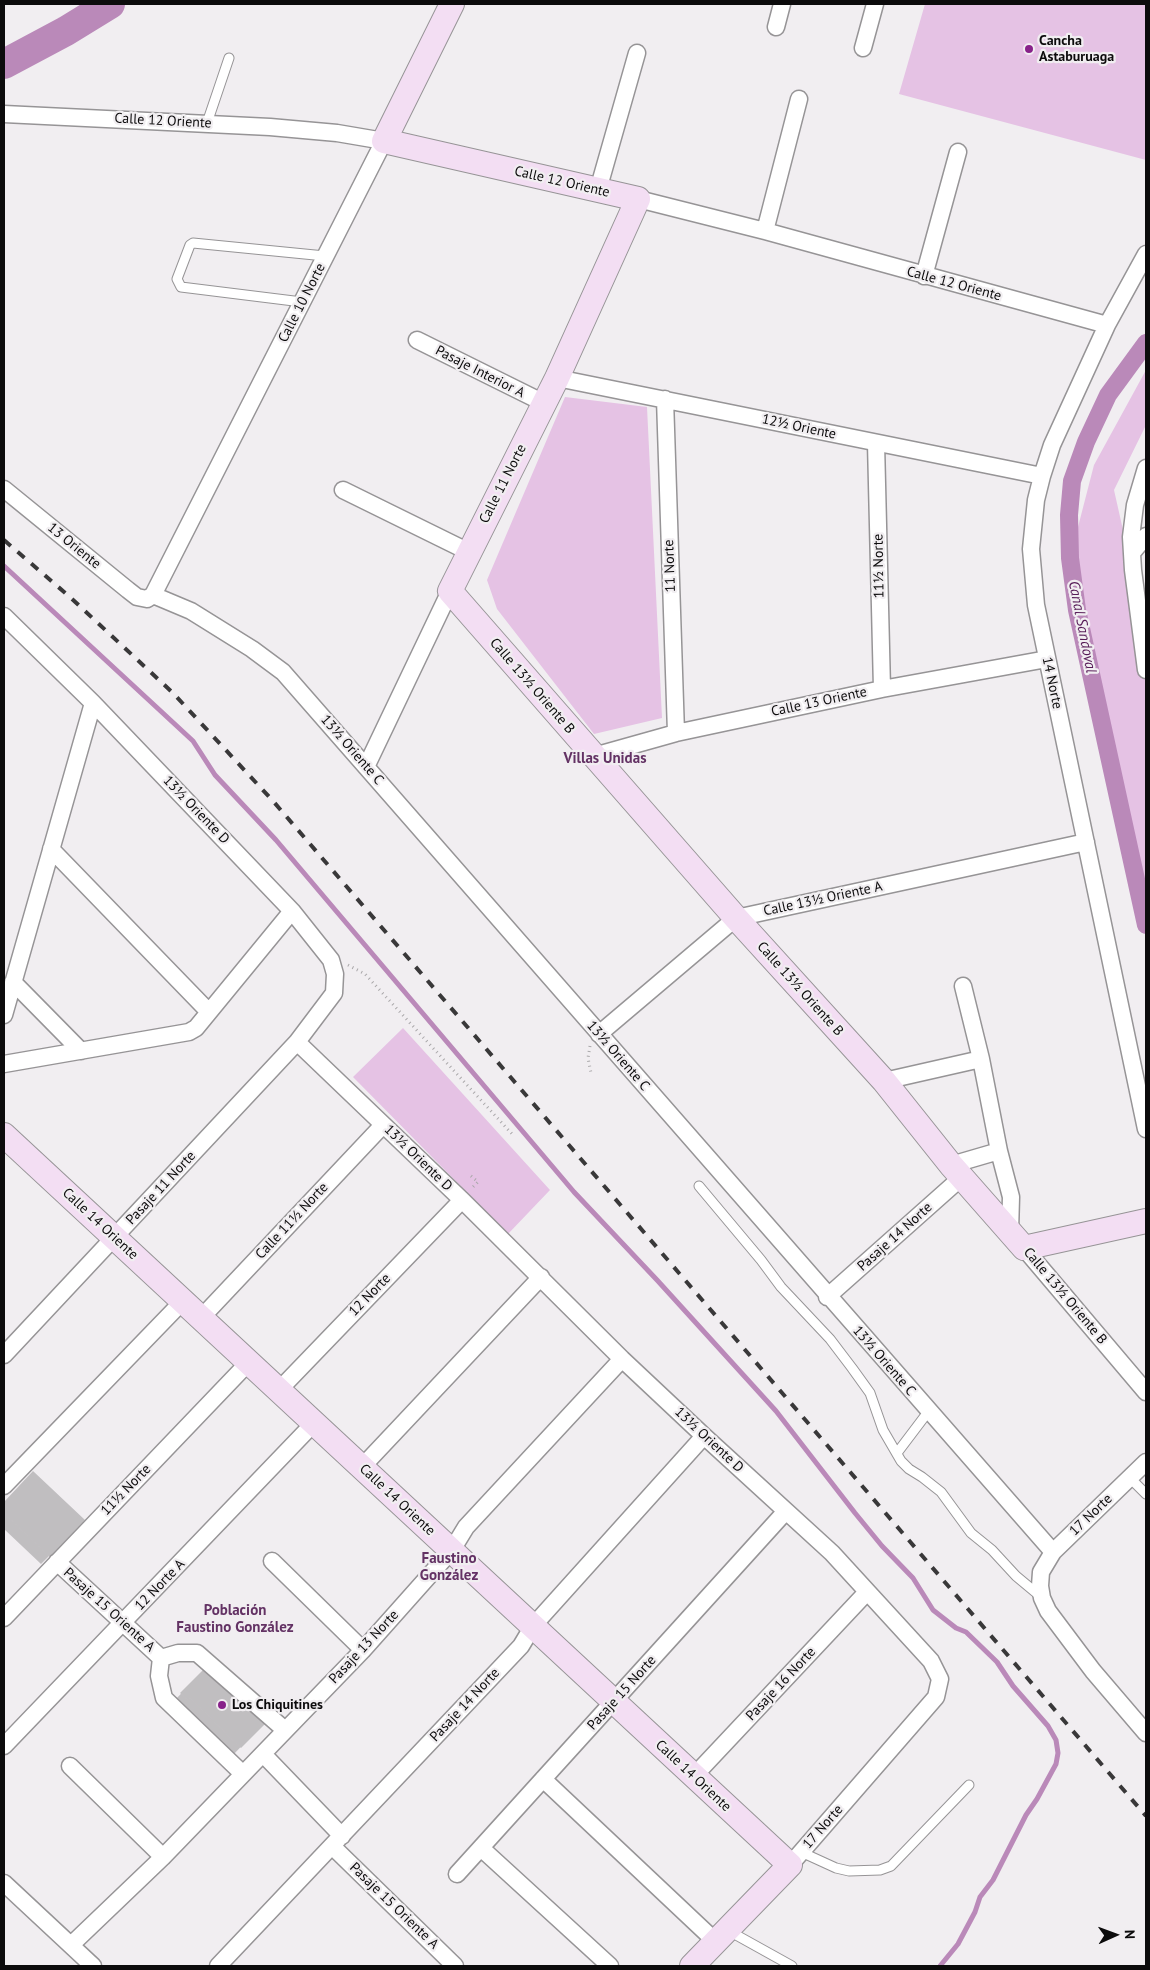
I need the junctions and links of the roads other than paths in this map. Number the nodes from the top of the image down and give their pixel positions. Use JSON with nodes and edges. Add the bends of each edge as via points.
{"nodes":[{"id":1,"x":452,"y":4,"type":"edge"},
{"id":2,"x":782,"y":4,"type":"edge"},
{"id":3,"x":874,"y":4,"type":"edge"},
{"id":4,"x":776,"y":27,"type":"dead end"},
{"id":5,"x":863,"y":48,"type":"dead end"},
{"id":6,"x":637,"y":53,"type":"dead end"},
{"id":7,"x":229,"y":58,"type":"dead end"},
{"id":8,"x":799,"y":99,"type":"dead end"},
{"id":9,"x":4,"y":114,"type":"edge"},
{"id":10,"x":207,"y":124,"type":"junction"},
{"id":11,"x":384,"y":141,"type":"junction"},
{"id":12,"x":958,"y":152,"type":"dead end"},
{"id":13,"x":598,"y":190,"type":"junction"},
{"id":14,"x":638,"y":200,"type":"junction"},
{"id":15,"x":765,"y":231,"type":"junction"},
{"id":16,"x":1146,"y":254,"type":"edge"},
{"id":17,"x":325,"y":256,"type":"junction"},
{"id":18,"x":924,"y":276,"type":"junction"},
{"id":19,"x":302,"y":302,"type":"junction"},
{"id":20,"x":1108,"y":325,"type":"junction"},
{"id":21,"x":417,"y":340,"type":"dead end"},
{"id":22,"x":557,"y":378,"type":"junction"},
{"id":23,"x":665,"y":399,"type":"junction"},
{"id":24,"x":544,"y":403,"type":"junction"},
{"id":25,"x":876,"y":443,"type":"junction"},
{"id":26,"x":1146,"y":468,"type":"edge"},
{"id":27,"x":1042,"y":476,"type":"junction"},
{"id":28,"x":4,"y":489,"type":"edge"},
{"id":29,"x":343,"y":490,"type":"dead end"},
{"id":30,"x":1146,"y":536,"type":"edge"},
{"id":31,"x":469,"y":552,"type":"junction"},
{"id":32,"x":1132,"y":553,"type":"junction"},
{"id":33,"x":450,"y":591,"type":"junction"},
{"id":34,"x":150,"y":597,"type":"junction"},
{"id":35,"x":4,"y":616,"type":"edge"},
{"id":36,"x":1047,"y":659,"type":"junction"},
{"id":37,"x":1146,"y":670,"type":"edge"},
{"id":38,"x":882,"y":689,"type":"junction"},
{"id":39,"x":93,"y":703,"type":"junction"},
{"id":40,"x":676,"y":733,"type":"junction"},
{"id":41,"x":594,"y":756,"type":"junction"},
{"id":42,"x":366,"y":767,"type":"junction"},
{"id":43,"x":1086,"y":842,"type":"junction"},
{"id":44,"x":51,"y":849,"type":"junction"},
{"id":45,"x":292,"y":911,"type":"junction"},
{"id":46,"x":736,"y":918,"type":"junction"},
{"id":47,"x":13,"y":982,"type":"junction"},
{"id":48,"x":963,"y":986,"type":"dead end"},
{"id":49,"x":209,"y":1012,"type":"junction"},
{"id":50,"x":4,"y":1015,"type":"edge"},
{"id":51,"x":599,"y":1034,"type":"junction"},
{"id":52,"x":297,"y":1042,"type":"junction"},
{"id":53,"x":81,"y":1051,"type":"junction"},
{"id":54,"x":981,"y":1059,"type":"junction"},
{"id":55,"x":4,"y":1064,"type":"edge"},
{"id":56,"x":884,"y":1081,"type":"junction"},
{"id":57,"x":383,"y":1125,"type":"junction"},
{"id":58,"x":1146,"y":1129,"type":"edge"},
{"id":59,"x":4,"y":1135,"type":"edge"},
{"id":60,"x":999,"y":1151,"type":"junction"},
{"id":61,"x":957,"y":1171,"type":"junction"},
{"id":62,"x":699,"y":1186,"type":"dead end"},
{"id":63,"x":462,"y":1200,"type":"junction"},
{"id":64,"x":1146,"y":1221,"type":"edge"},
{"id":65,"x":115,"y":1238,"type":"junction"},
{"id":66,"x":1017,"y":1240,"type":"junction"},
{"id":67,"x":541,"y":1277,"type":"junction"},
{"id":68,"x":827,"y":1296,"type":"junction"},
{"id":69,"x":183,"y":1301,"type":"junction"},
{"id":70,"x":202,"y":1317,"type":"junction"},
{"id":71,"x":4,"y":1355,"type":"edge"},
{"id":72,"x":622,"y":1358,"type":"junction"},
{"id":73,"x":249,"y":1362,"type":"junction"},
{"id":74,"x":279,"y":1390,"type":"junction"},
{"id":75,"x":1146,"y":1392,"type":"edge"},
{"id":76,"x":928,"y":1412,"type":"junction"},
{"id":77,"x":314,"y":1423,"type":"junction"},
{"id":78,"x":704,"y":1436,"type":"junction"},
{"id":79,"x":898,"y":1453,"type":"junction"},
{"id":80,"x":1146,"y":1462,"type":"edge"},
{"id":81,"x":362,"y":1467,"type":"junction"},
{"id":82,"x":1130,"y":1478,"type":"junction"},
{"id":83,"x":4,"y":1486,"type":"edge"},
{"id":84,"x":1146,"y":1494,"type":"edge"},
{"id":85,"x":786,"y":1511,"type":"junction"},
{"id":86,"x":452,"y":1550,"type":"junction"},
{"id":87,"x":1053,"y":1552,"type":"junction"},
{"id":88,"x":272,"y":1560,"type":"dead end"},
{"id":89,"x":57,"y":1562,"type":"junction"},
{"id":90,"x":867,"y":1592,"type":"junction"},
{"id":91,"x":1042,"y":1598,"type":"junction"},
{"id":92,"x":4,"y":1618,"type":"edge"},
{"id":93,"x":122,"y":1624,"type":"junction"},
{"id":94,"x":533,"y":1626,"type":"junction"},
{"id":95,"x":364,"y":1650,"type":"junction"},
{"id":96,"x":161,"y":1658,"type":"junction"},
{"id":97,"x":940,"y":1679,"type":"joint"},
{"id":98,"x":614,"y":1702,"type":"junction"},
{"id":99,"x":285,"y":1730,"type":"junction"},
{"id":100,"x":1146,"y":1733,"type":"edge"},
{"id":101,"x":4,"y":1746,"type":"edge"},
{"id":102,"x":263,"y":1754,"type":"junction"},
{"id":103,"x":70,"y":1766,"type":"dead end"},
{"id":104,"x":243,"y":1774,"type":"junction"},
{"id":105,"x":694,"y":1776,"type":"junction"},
{"id":106,"x":543,"y":1779,"type":"junction"},
{"id":107,"x":969,"y":1785,"type":"dead end"},
{"id":108,"x":337,"y":1841,"type":"junction"},
{"id":109,"x":481,"y":1848,"type":"junction"},
{"id":110,"x":163,"y":1857,"type":"junction"},
{"id":111,"x":795,"y":1858,"type":"junction"},
{"id":112,"x":457,"y":1874,"type":"dead end"},
{"id":113,"x":4,"y":1883,"type":"edge"},
{"id":114,"x":721,"y":1935,"type":"junction"},
{"id":115,"x":71,"y":1945,"type":"junction"},
{"id":116,"x":93,"y":1966,"type":"edge"},
{"id":117,"x":218,"y":1966,"type":"edge"},
{"id":118,"x":455,"y":1966,"type":"edge"},
{"id":119,"x":610,"y":1966,"type":"edge"},
{"id":120,"x":692,"y":1966,"type":"edge"},
{"id":121,"x":792,"y":1966,"type":"edge"}],
"edges":[{"from":1,"to":11,"type":"street","name":"Calle 10 Norte"},
{"from":2,"to":4,"type":"street"},
{"from":3,"to":5,"type":"street"},
{"from":6,"to":13,"type":"street"},
{"from":7,"to":10,"type":"lane"},
{"from":8,"to":15,"type":"street"},
{"from":9,"to":10,"type":"street","name":"Calle 12 Oriente"},
{"from":10,"to":11,"type":"street","name":"Calle 12 Oriente","via":[[270,126]]},
{"from":11,"to":13,"type":"street","name":"Calle 12 Oriente"},
{"from":11,"to":17,"type":"street","name":"Calle 10 Norte"},
{"from":12,"to":18,"type":"street"},
{"from":13,"to":14,"type":"street","name":"Calle 12 Oriente"},
{"from":14,"to":15,"type":"street","name":"Calle 12 Oriente"},
{"from":14,"to":22,"type":"street","name":"Calle 11 Norte"},
{"from":15,"to":18,"type":"street","name":"Calle 12 Oriente"},
{"from":16,"to":20,"type":"street","name":"14 Norte"},
{"from":17,"to":19,"type":"street","name":"Calle 10 Norte"},
{"from":17,"to":19,"type":"lane","via":[[193,243],[177,279],[181,287]]},
{"from":18,"to":20,"type":"street","name":"Calle 12 Oriente"},
{"from":19,"to":34,"type":"street","name":"Calle 10 Norte"},
{"from":20,"to":27,"type":"street","name":"14 Norte","via":[[1067,411]]},
{"from":21,"to":24,"type":"street","name":"Pasaje Interior A"},
{"from":22,"to":23,"type":"street","name":"12½ Oriente"},
{"from":22,"to":24,"type":"street","name":"Calle 11 Norte"},
{"from":23,"to":25,"type":"street","name":"12½ Oriente"},
{"from":23,"to":40,"type":"street","name":"11 Norte"},
{"from":24,"to":31,"type":"street","name":"Calle 11 Norte"},
{"from":25,"to":27,"type":"street","name":"12½ Oriente"},
{"from":25,"to":38,"type":"street","name":"11½ Norte"},
{"from":26,"to":32,"type":"street","via":[[1135,505]]},
{"from":27,"to":36,"type":"street","name":"14 Norte","via":[[1033,524],[1032,568]]},
{"from":28,"to":34,"type":"street","name":"13 Oriente","via":[[137,597]]},
{"from":29,"to":31,"type":"street"},
{"from":30,"to":32,"type":"street"},
{"from":31,"to":33,"type":"street","name":"Calle 11 Norte"},
{"from":32,"to":37,"type":"street"},
{"from":33,"to":41,"type":"street","name":"Calle 13½ Oriente B"},
{"from":33,"to":42,"type":"street","name":"Calle 11 Norte"},
{"from":34,"to":42,"type":"street","name":"13½ Oriente C","via":[[191,611],[270,661]]},
{"from":35,"to":39,"type":"street","name":"13½ Oriente D"},
{"from":36,"to":38,"type":"street","name":"Calle 13 Oriente"},
{"from":36,"to":43,"type":"street","name":"14 Norte"},
{"from":38,"to":40,"type":"street","name":"Calle 13 Oriente"},
{"from":39,"to":44,"type":"street"},
{"from":39,"to":45,"type":"street","name":"13½ Oriente D"},
{"from":40,"to":41,"type":"street","name":"Calle 13 Oriente"},
{"from":41,"to":46,"type":"street","name":"Calle 13½ Oriente B"},
{"from":42,"to":51,"type":"street","name":"13½ Oriente C"},
{"from":43,"to":46,"type":"street","name":"Calle 13½ Oriente A"},
{"from":43,"to":58,"type":"street","name":"14 Norte"},
{"from":44,"to":47,"type":"street"},
{"from":44,"to":49,"type":"street"},
{"from":45,"to":49,"type":"street"},
{"from":45,"to":52,"type":"street","name":"13½ Oriente D","via":[[331,960],[335,974],[334,993]]},
{"from":46,"to":51,"type":"street","name":"Calle 13½ Oriente A"},
{"from":46,"to":56,"type":"street","name":"Calle 13½ Oriente B"},
{"from":47,"to":50,"type":"street"},
{"from":47,"to":53,"type":"street"},
{"from":48,"to":54,"type":"street"},
{"from":49,"to":53,"type":"street","via":[[196,1028],[188,1032]]},
{"from":51,"to":68,"type":"street","name":"13½ Oriente C"},
{"from":52,"to":57,"type":"street","name":"13½ Oriente D"},
{"from":52,"to":65,"type":"street","name":"Pasaje 11 Norte"},
{"from":53,"to":55,"type":"street"},
{"from":54,"to":56,"type":"street"},
{"from":54,"to":60,"type":"street"},
{"from":56,"to":61,"type":"street","name":"Calle 13½ Oriente B"},
{"from":57,"to":63,"type":"street","name":"13½ Oriente D"},
{"from":57,"to":70,"type":"street","name":"Calle 11½ Norte"},
{"from":59,"to":65,"type":"street","name":"Calle 14 Oriente"},
{"from":60,"to":61,"type":"street"},
{"from":60,"to":66,"type":"street","via":[[1011,1197]]},
{"from":61,"to":66,"type":"street","name":"Calle 13½ Oriente B"},
{"from":61,"to":68,"type":"street","name":"Pasaje 14 Norte"},
{"from":62,"to":79,"type":"lane","via":[[781,1287],[830,1339],[870,1393],[883,1430]]},
{"from":63,"to":67,"type":"street","name":"13½ Oriente D"},
{"from":63,"to":74,"type":"street","name":"12 Norte"},
{"from":64,"to":66,"type":"street"},
{"from":65,"to":69,"type":"street","name":"Calle 14 Oriente"},
{"from":65,"to":71,"type":"street","name":"Pasaje 11 Norte"},
{"from":66,"to":75,"type":"street","name":"Calle 13½ Oriente B"},
{"from":67,"to":72,"type":"street","name":"13½ Oriente D"},
{"from":67,"to":81,"type":"street"},
{"from":68,"to":76,"type":"street","name":"13½ Oriente C"},
{"from":69,"to":70,"type":"street","name":"Calle 14 Oriente"},
{"from":69,"to":83,"type":"street"},
{"from":70,"to":73,"type":"street","name":"Calle 14 Oriente"},
{"from":72,"to":78,"type":"street","name":"13½ Oriente D"},
{"from":72,"to":86,"type":"street","name":"Pasaje 13 Norte","via":[[466,1527]]},
{"from":73,"to":74,"type":"street","name":"Calle 14 Oriente"},
{"from":73,"to":89,"type":"street","name":"11½ Norte"},
{"from":74,"to":77,"type":"street","name":"Calle 14 Oriente"},
{"from":76,"to":79,"type":"lane"},
{"from":76,"to":87,"type":"street","name":"13½ Oriente C"},
{"from":77,"to":81,"type":"street","name":"Calle 14 Oriente"},
{"from":77,"to":93,"type":"street","name":"12 Norte A"},
{"from":78,"to":85,"type":"street","name":"13½ Oriente D"},
{"from":78,"to":94,"type":"street","name":"Pasaje 14 Norte"},
{"from":79,"to":91,"type":"lane","via":[[909,1469],[941,1492],[972,1533]]},
{"from":80,"to":82,"type":"street","name":"17 Norte"},
{"from":81,"to":86,"type":"street","name":"Calle 14 Oriente"},
{"from":82,"to":84,"type":"lane"},
{"from":82,"to":87,"type":"street","name":"17 Norte"},
{"from":85,"to":90,"type":"street","name":"13½ Oriente D","via":[[832,1553]]},
{"from":85,"to":98,"type":"street","name":"Pasaje 15 Norte"},
{"from":86,"to":94,"type":"street","name":"Calle 14 Oriente"},
{"from":86,"to":95,"type":"street","name":"Pasaje 13 Norte"},
{"from":87,"to":91,"type":"street","name":"17 Norte","via":[[1041,1572]]},
{"from":88,"to":95,"type":"street"},
{"from":89,"to":92,"type":"street","name":"11½ Norte"},
{"from":89,"to":93,"type":"street","name":"Pasaje 15 Oriente A"},
{"from":90,"to":97,"type":"street","name":"13½ Oriente D","via":[[931,1661]]},
{"from":90,"to":105,"type":"street","name":"Pasaje 16 Norte"},
{"from":91,"to":100,"type":"street","via":[[1075,1648]]},
{"from":93,"to":96,"type":"street","name":"Pasaje 15 Oriente A"},
{"from":93,"to":101,"type":"street","name":"12 Norte A"},
{"from":94,"to":98,"type":"street","name":"Calle 14 Oriente"},
{"from":94,"to":108,"type":"street","name":"Pasaje 14 Norte","via":[[521,1646]]},
{"from":95,"to":99,"type":"street","name":"Pasaje 13 Norte"},
{"from":96,"to":99,"type":"street","name":"Pasaje 15 Oriente A","via":[[178,1653],[197,1653]]},
{"from":96,"to":104,"type":"street","name":"Pasaje 15 Oriente A","via":[[158,1676],[164,1698]]},
{"from":97,"to":111,"type":"street","name":"17 Norte","via":[[936,1697]]},
{"from":98,"to":105,"type":"street","name":"Calle 14 Oriente"},
{"from":98,"to":106,"type":"street","name":"Pasaje 15 Norte"},
{"from":99,"to":102,"type":"street","name":"Pasaje 13 Norte"},
{"from":102,"to":104,"type":"street","name":"Pasaje 13 Norte"},
{"from":102,"to":108,"type":"street","name":"Pasaje 15 Oriente A"},
{"from":103,"to":110,"type":"street"},
{"from":104,"to":110,"type":"street","name":"Pasaje 13 Norte"},
{"from":105,"to":111,"type":"street","name":"Calle 14 Oriente"},
{"from":106,"to":109,"type":"street","name":"Pasaje 15 Norte"},
{"from":106,"to":114,"type":"street"},
{"from":107,"to":111,"type":"lane","via":[[891,1866],[880,1870],[849,1871]]},
{"from":108,"to":117,"type":"street","name":"Pasaje 14 Norte"},
{"from":108,"to":118,"type":"street","name":"Pasaje 15 Oriente A"},
{"from":109,"to":112,"type":"street","name":"Pasaje 15 Norte"},
{"from":109,"to":119,"type":"street"},
{"from":110,"to":115,"type":"street","name":"Pasaje 13 Norte"},
{"from":111,"to":114,"type":"street","name":"17 Norte"},
{"from":113,"to":115,"type":"street"},
{"from":114,"to":120,"type":"street","name":"17 Norte"},
{"from":114,"to":121,"type":"lane"},
{"from":115,"to":116,"type":"street"}]}
